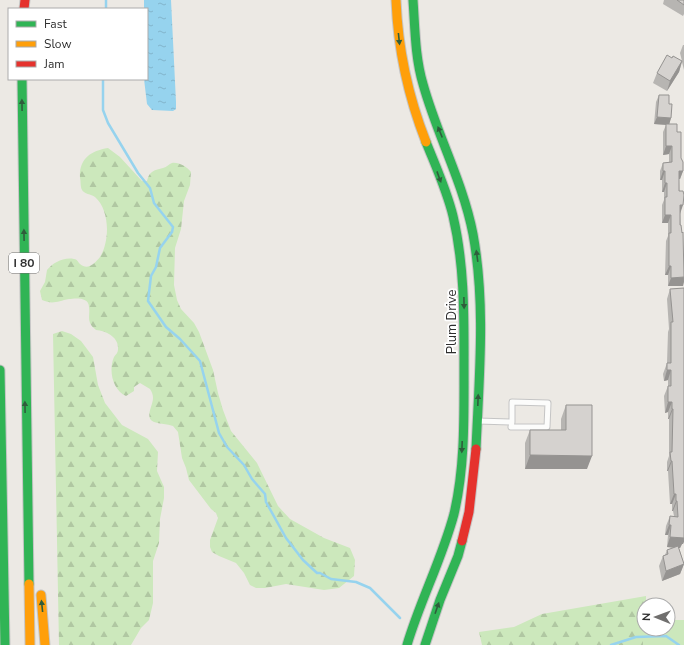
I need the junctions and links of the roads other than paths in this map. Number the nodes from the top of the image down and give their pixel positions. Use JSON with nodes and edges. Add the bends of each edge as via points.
{"nodes":[{"id":1,"x":396,"y":0,"type":"edge"},
{"id":2,"x":413,"y":0,"type":"edge"},
{"id":3,"x":22,"y":80,"type":"edge"},
{"id":4,"x":441,"y":158,"type":"junction"},
{"id":5,"x":0,"y":370,"type":"edge"},
{"id":6,"x":463,"y":421,"type":"junction"},
{"id":7,"x":478,"y":421,"type":"junction"},
{"id":8,"x":512,"y":422,"type":"junction"},
{"id":9,"x":2,"y":446,"type":"junction"},
{"id":10,"x":26,"y":446,"type":"junction"},
{"id":11,"x":0,"y":469,"type":"edge"},
{"id":12,"x":38,"y":566,"type":"dead end"},
{"id":13,"x":40,"y":589,"type":"dead end"},
{"id":14,"x":5,"y":645,"type":"edge"},
{"id":15,"x":30,"y":645,"type":"edge"},
{"id":16,"x":46,"y":645,"type":"edge"},
{"id":17,"x":407,"y":645,"type":"edge"},
{"id":18,"x":425,"y":645,"type":"edge"}],
"edges":[{"from":1,"to":4,"type":"main road","name":"Plum Drive","one_way":true,"via":[[400,45],[416,115]]},
{"from":4,"to":2,"type":"main road","name":"Plum Drive","one_way":true,"via":[[434,117],[419,66]]},
{"from":10,"to":3,"type":"main road","number":"I 80","one_way":true},
{"from":4,"to":6,"type":"main road","name":"Plum Drive","one_way":true,"via":[[462,267]]},
{"from":7,"to":4,"type":"main road","name":"Plum Drive","one_way":true,"via":[[481,310],[473,234],[466,204]]},
{"from":5,"to":9,"type":"main road"},
{"from":6,"to":7,"type":"lane"},
{"from":6,"to":17,"type":"main road","name":"Plum Drive","one_way":true,"via":[[462,462],[454,513]]},
{"from":7,"to":8,"type":"lane"},
{"from":18,"to":7,"type":"main road","name":"Plum Drive","one_way":true,"via":[[469,512]]},
{"from":8,"to":8,"type":"lane","via":[[512,427],[547,427],[548,403],[512,402]]},
{"from":9,"to":11,"type":"main road"},
{"from":9,"to":14,"type":"main road"},
{"from":10,"to":12,"type":"main road"},
{"from":10,"to":15,"type":"main road","number":"I 80"},
{"from":16,"to":13,"type":"main road","one_way":true}]}
